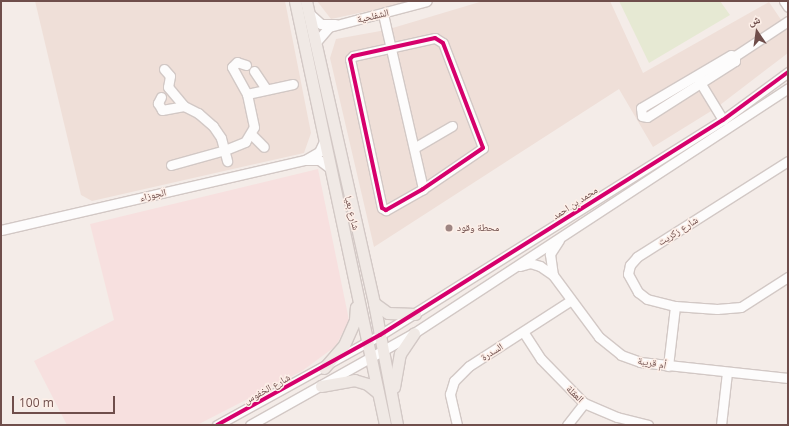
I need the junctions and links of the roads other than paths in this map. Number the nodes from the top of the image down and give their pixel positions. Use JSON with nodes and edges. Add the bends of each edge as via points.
{"nodes":[{"id":1,"x":295,"y":1,"type":"edge"},
{"id":2,"x":306,"y":1,"type":"edge"},
{"id":3,"x":427,"y":1,"type":"edge"},
{"id":4,"x":784,"y":1,"type":"edge"},
{"id":5,"x":788,"y":7,"type":"edge"},
{"id":6,"x":310,"y":14,"type":"junction"},
{"id":7,"x":383,"y":14,"type":"junction"},
{"id":8,"x":788,"y":21,"type":"edge"},
{"id":9,"x":342,"y":23,"type":"junction"},
{"id":10,"x":316,"y":42,"type":"junction"},
{"id":11,"x":390,"y":47,"type":"junction"},
{"id":12,"x":246,"y":65,"type":"dead end"},
{"id":13,"x":164,"y":68,"type":"dead end"},
{"id":14,"x":254,"y":71,"type":"dead end"},
{"id":15,"x":788,"y":72,"type":"edge"},
{"id":16,"x":698,"y":79,"type":"junction"},
{"id":17,"x":292,"y":84,"type":"dead end"},
{"id":18,"x":788,"y":88,"type":"edge"},
{"id":19,"x":266,"y":89,"type":"junction"},
{"id":20,"x":164,"y":92,"type":"junction"},
{"id":21,"x":247,"y":94,"type":"junction"},
{"id":22,"x":184,"y":106,"type":"junction"},
{"id":23,"x":723,"y":120,"type":"junction"},
{"id":24,"x":452,"y":126,"type":"dead end"},
{"id":25,"x":251,"y":134,"type":"junction"},
{"id":26,"x":326,"y":139,"type":"junction"},
{"id":27,"x":264,"y":147,"type":"dead end"},
{"id":28,"x":414,"y":148,"type":"junction"},
{"id":29,"x":225,"y":150,"type":"junction"},
{"id":30,"x":305,"y":160,"type":"junction"},
{"id":31,"x":788,"y":161,"type":"edge"},
{"id":32,"x":170,"y":165,"type":"dead end"},
{"id":33,"x":331,"y":169,"type":"junction"},
{"id":34,"x":231,"y":177,"type":"junction"},
{"id":35,"x":423,"y":189,"type":"junction"},
{"id":36,"x":1,"y":230,"type":"edge"},
{"id":37,"x":562,"y":236,"type":"junction"},
{"id":38,"x":515,"y":267,"type":"junction"},
{"id":39,"x":553,"y":275,"type":"junction"},
{"id":40,"x":788,"y":277,"type":"edge"},
{"id":41,"x":356,"y":290,"type":"junction"},
{"id":42,"x":570,"y":301,"type":"junction"},
{"id":43,"x":374,"y":302,"type":"junction"},
{"id":44,"x":674,"y":306,"type":"junction"},
{"id":45,"x":415,"y":314,"type":"junction"},
{"id":46,"x":414,"y":333,"type":"junction"},
{"id":47,"x":524,"y":333,"type":"junction"},
{"id":48,"x":380,"y":336,"type":"junction"},
{"id":49,"x":367,"y":343,"type":"junction"},
{"id":50,"x":383,"y":352,"type":"junction"},
{"id":51,"x":371,"y":359,"type":"junction"},
{"id":52,"x":668,"y":366,"type":"junction"},
{"id":53,"x":324,"y":368,"type":"junction"},
{"id":54,"x":727,"y":372,"type":"junction"},
{"id":55,"x":788,"y":378,"type":"edge"},
{"id":56,"x":321,"y":386,"type":"junction"},
{"id":57,"x":378,"y":393,"type":"junction"},
{"id":58,"x":584,"y":403,"type":"junction"},
{"id":59,"x":394,"y":405,"type":"junction"},
{"id":60,"x":217,"y":425,"type":"edge"},
{"id":61,"x":250,"y":425,"type":"edge"},
{"id":62,"x":385,"y":425,"type":"edge"},
{"id":63,"x":397,"y":425,"type":"edge"},
{"id":64,"x":457,"y":425,"type":"edge"},
{"id":65,"x":567,"y":425,"type":"edge"},
{"id":66,"x":648,"y":425,"type":"edge"},
{"id":67,"x":721,"y":425,"type":"edge"}],
"edges":[{"from":1,"to":26,"type":"main road","name":"شارع بعيا"},
{"from":2,"to":6,"type":"main road","name":"شارع بعيا"},
{"from":3,"to":7,"type":"street","name":"الشفلحية"},
{"from":4,"to":5,"type":"street"},
{"from":6,"to":9,"type":"street","name":"الشفلحية","via":[[321,24]]},
{"from":6,"to":10,"type":"main road","name":"شارع بعيا"},
{"from":7,"to":9,"type":"street","name":"الشفلحية"},
{"from":7,"to":11,"type":"street"},
{"from":8,"to":16,"type":"street","via":[[735,56],[731,55]]},
{"from":9,"to":10,"type":"street","name":"الشفلحية","via":[[324,31]]},
{"from":10,"to":43,"type":"main road","name":"شارع بعيا"},
{"from":11,"to":28,"type":"street"},
{"from":11,"to":35,"type":"street","via":[[435,38],[443,43],[483,144],[480,152]]},
{"from":11,"to":35,"type":"street","via":[[350,59],[382,208],[390,210]]},
{"from":12,"to":21,"type":"street","via":[[237,62],[232,67]]},
{"from":13,"to":20,"type":"street","via":[[170,76]]},
{"from":14,"to":19,"type":"street"},
{"from":15,"to":23,"type":"street","name":"محمد بن احمد"},
{"from":16,"to":16,"type":"street","via":[[641,108],[642,116],[647,117]]},
{"from":16,"to":23,"type":"street"},
{"from":17,"to":19,"type":"street"},
{"from":18,"to":37,"type":"street","name":"محمد بن احمد"},
{"from":19,"to":21,"type":"street"},
{"from":20,"to":22,"type":"street"},
{"from":20,"to":22,"type":"street","via":[[158,102],[162,110]]},
{"from":21,"to":25,"type":"street","via":[[254,127]]},
{"from":22,"to":29,"type":"street","via":[[198,113],[213,126]]},
{"from":23,"to":45,"type":"street","name":"محمد بن احمد"},
{"from":24,"to":28,"type":"street"},
{"from":25,"to":27,"type":"street"},
{"from":25,"to":29,"type":"street","via":[[241,145]]},
{"from":26,"to":30,"type":"street","via":[[319,152]]},
{"from":26,"to":33,"type":"main road","name":"شارع بعيا"},
{"from":28,"to":35,"type":"street"},
{"from":29,"to":32,"type":"street"},
{"from":29,"to":34,"type":"street"},
{"from":30,"to":33,"type":"street","via":[[319,160]]},
{"from":30,"to":34,"type":"street","name":"الجوزاء"},
{"from":31,"to":44,"type":"street","name":"شارع زكريت","via":[[637,257],[630,265],[628,274],[638,292],[646,299]]},
{"from":33,"to":41,"type":"main road","name":"شارع بعيا"},
{"from":34,"to":36,"type":"street","name":"الجوزاء"},
{"from":37,"to":38,"type":"street","name":"محمد بن احمد"},
{"from":37,"to":39,"type":"street","name":"أم قريبة","via":[[550,254]]},
{"from":38,"to":39,"type":"street","name":"أم قريبة","via":[[530,263]]},
{"from":38,"to":46,"type":"street","name":"محمد بن احمد"},
{"from":39,"to":42,"type":"street","name":"أم قريبة"},
{"from":40,"to":44,"type":"street","name":"شارع زكريت","via":[[740,307],[717,309]]},
{"from":41,"to":49,"type":"main road","name":"شارع بعيا"},
{"from":41,"to":53,"type":"main road","via":[[355,320],[349,337]]},
{"from":42,"to":47,"type":"street","name":"السدرة"},
{"from":42,"to":52,"type":"street","name":"أم قريبة","via":[[599,337],[621,355],[640,362]]},
{"from":43,"to":45,"type":"main road","via":[[388,313]]},
{"from":43,"to":48,"type":"main road","name":"شارع بعيا"},
{"from":44,"to":52,"type":"street"},
{"from":45,"to":48,"type":"street","name":"محمد بن احمد"},
{"from":46,"to":50,"type":"street","name":"محمد بن احمد"},
{"from":46,"to":59,"type":"main road","via":[[404,345],[398,362],[394,378]]},
{"from":47,"to":58,"type":"street","name":"العقلة","via":[[541,359]]},
{"from":47,"to":64,"type":"street","name":"السدرة","via":[[469,366],[454,380],[450,394]]},
{"from":48,"to":49,"type":"street","name":"محمد بن احمد"},
{"from":48,"to":50,"type":"main road","name":"شارع بعيا"},
{"from":49,"to":51,"type":"main road","name":"شارع بعيا"},
{"from":49,"to":53,"type":"street","name":"شارع الخفوس"},
{"from":50,"to":51,"type":"street","name":"محمد بن احمد"},
{"from":50,"to":59,"type":"main road","name":"شارع بعيا"},
{"from":51,"to":56,"type":"street"},
{"from":51,"to":57,"type":"main road","name":"شارع بعيا"},
{"from":52,"to":54,"type":"street","name":"أم قريبة"},
{"from":53,"to":60,"type":"street","name":"شارع الخفوس"},
{"from":54,"to":55,"type":"street","name":"أم قريبة"},
{"from":54,"to":67,"type":"street"},
{"from":56,"to":57,"type":"main road","via":[[354,380],[367,384]]},
{"from":56,"to":61,"type":"street"},
{"from":57,"to":62,"type":"main road","name":"شارع بعيا"},
{"from":58,"to":65,"type":"street"},
{"from":58,"to":66,"type":"street","name":"العقلة","via":[[617,417]]},
{"from":59,"to":63,"type":"main road","name":"شارع بعيا"}]}
